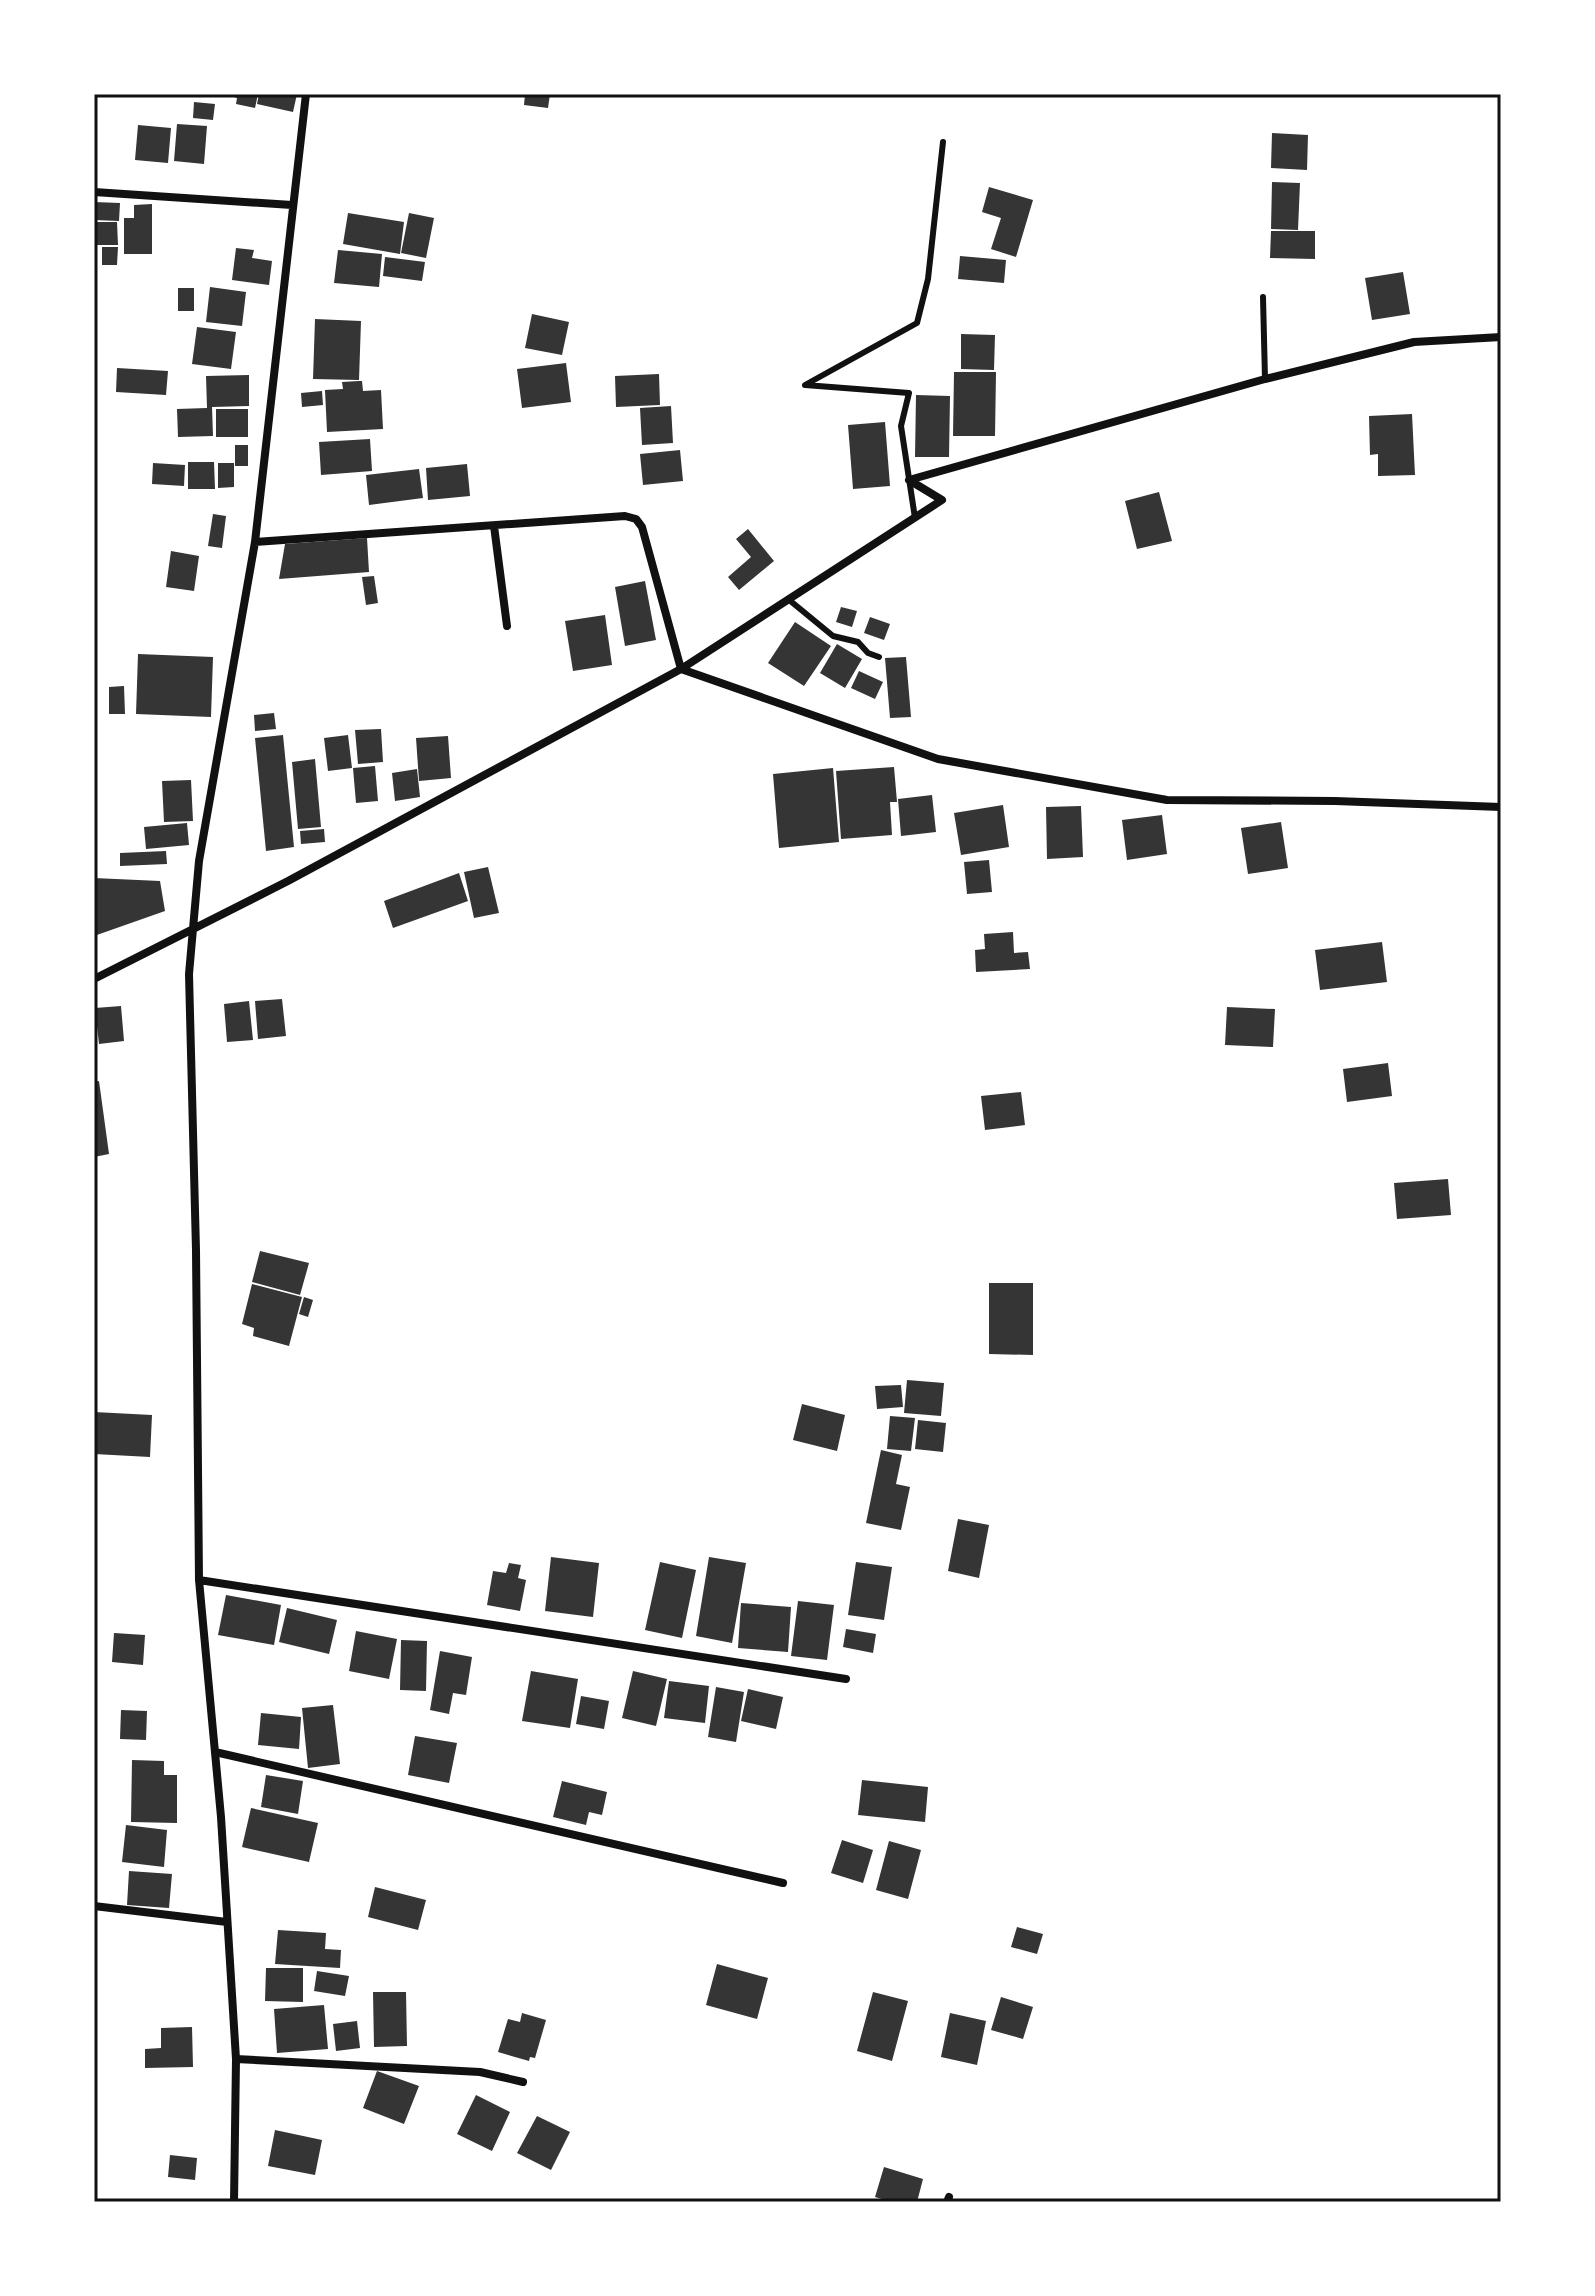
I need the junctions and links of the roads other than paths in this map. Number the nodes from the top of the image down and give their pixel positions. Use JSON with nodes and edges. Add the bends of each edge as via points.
{"nodes":[{"id":1,"x":306,"y":94,"type":"edge"},
{"id":2,"x":943,"y":142,"type":"dead end"},
{"id":3,"x":94,"y":192,"type":"edge"},
{"id":4,"x":292,"y":205,"type":"junction"},
{"id":5,"x":1263,"y":297,"type":"dead end"},
{"id":6,"x":1501,"y":337,"type":"edge"},
{"id":7,"x":1265,"y":379,"type":"junction"},
{"id":8,"x":915,"y":518,"type":"junction"},
{"id":9,"x":494,"y":526,"type":"junction"},
{"id":10,"x":255,"y":542,"type":"junction"},
{"id":11,"x":788,"y":599,"type":"junction"},
{"id":12,"x":507,"y":626,"type":"dead end"},
{"id":13,"x":879,"y":657,"type":"dead end"},
{"id":14,"x":681,"y":669,"type":"junction"},
{"id":15,"x":1501,"y":807,"type":"edge"},
{"id":16,"x":192,"y":931,"type":"junction"},
{"id":17,"x":94,"y":979,"type":"edge"},
{"id":18,"x":199,"y":1580,"type":"junction"},
{"id":19,"x":846,"y":1679,"type":"dead end"},
{"id":20,"x":215,"y":1752,"type":"junction"},
{"id":21,"x":783,"y":1883,"type":"dead end"},
{"id":22,"x":94,"y":1906,"type":"edge"},
{"id":23,"x":227,"y":1922,"type":"junction"},
{"id":24,"x":236,"y":2059,"type":"junction"},
{"id":25,"x":523,"y":2082,"type":"dead end"},
{"id":26,"x":234,"y":2202,"type":"edge"}],
"edges":[{"from":1,"to":4,"type":"street"},
{"from":2,"to":8,"type":"lane","via":[[928,279],[917,323],[805,385],[909,393],[901,426]]},
{"from":3,"to":4,"type":"street"},
{"from":4,"to":10,"type":"street"},
{"from":5,"to":7,"type":"lane"},
{"from":6,"to":7,"type":"street","via":[[1414,342]]},
{"from":7,"to":8,"type":"street","via":[[909,480],[942,500]]},
{"from":8,"to":11,"type":"street"},
{"from":9,"to":10,"type":"street"},
{"from":9,"to":12,"type":"street"},
{"from":9,"to":14,"type":"street","via":[[636,519]]},
{"from":10,"to":16,"type":"street","via":[[199,861]]},
{"from":11,"to":13,"type":"lane","via":[[833,636],[858,642]]},
{"from":11,"to":14,"type":"street"},
{"from":14,"to":15,"type":"street","via":[[938,759],[1167,800]]},
{"from":14,"to":16,"type":"street"},
{"from":16,"to":17,"type":"street"},
{"from":16,"to":18,"type":"street"},
{"from":18,"to":19,"type":"street"},
{"from":18,"to":20,"type":"street"},
{"from":20,"to":21,"type":"street"},
{"from":20,"to":23,"type":"street"},
{"from":22,"to":23,"type":"street"},
{"from":23,"to":24,"type":"street"},
{"from":24,"to":25,"type":"street","via":[[480,2072]]},
{"from":24,"to":26,"type":"street"}]}
